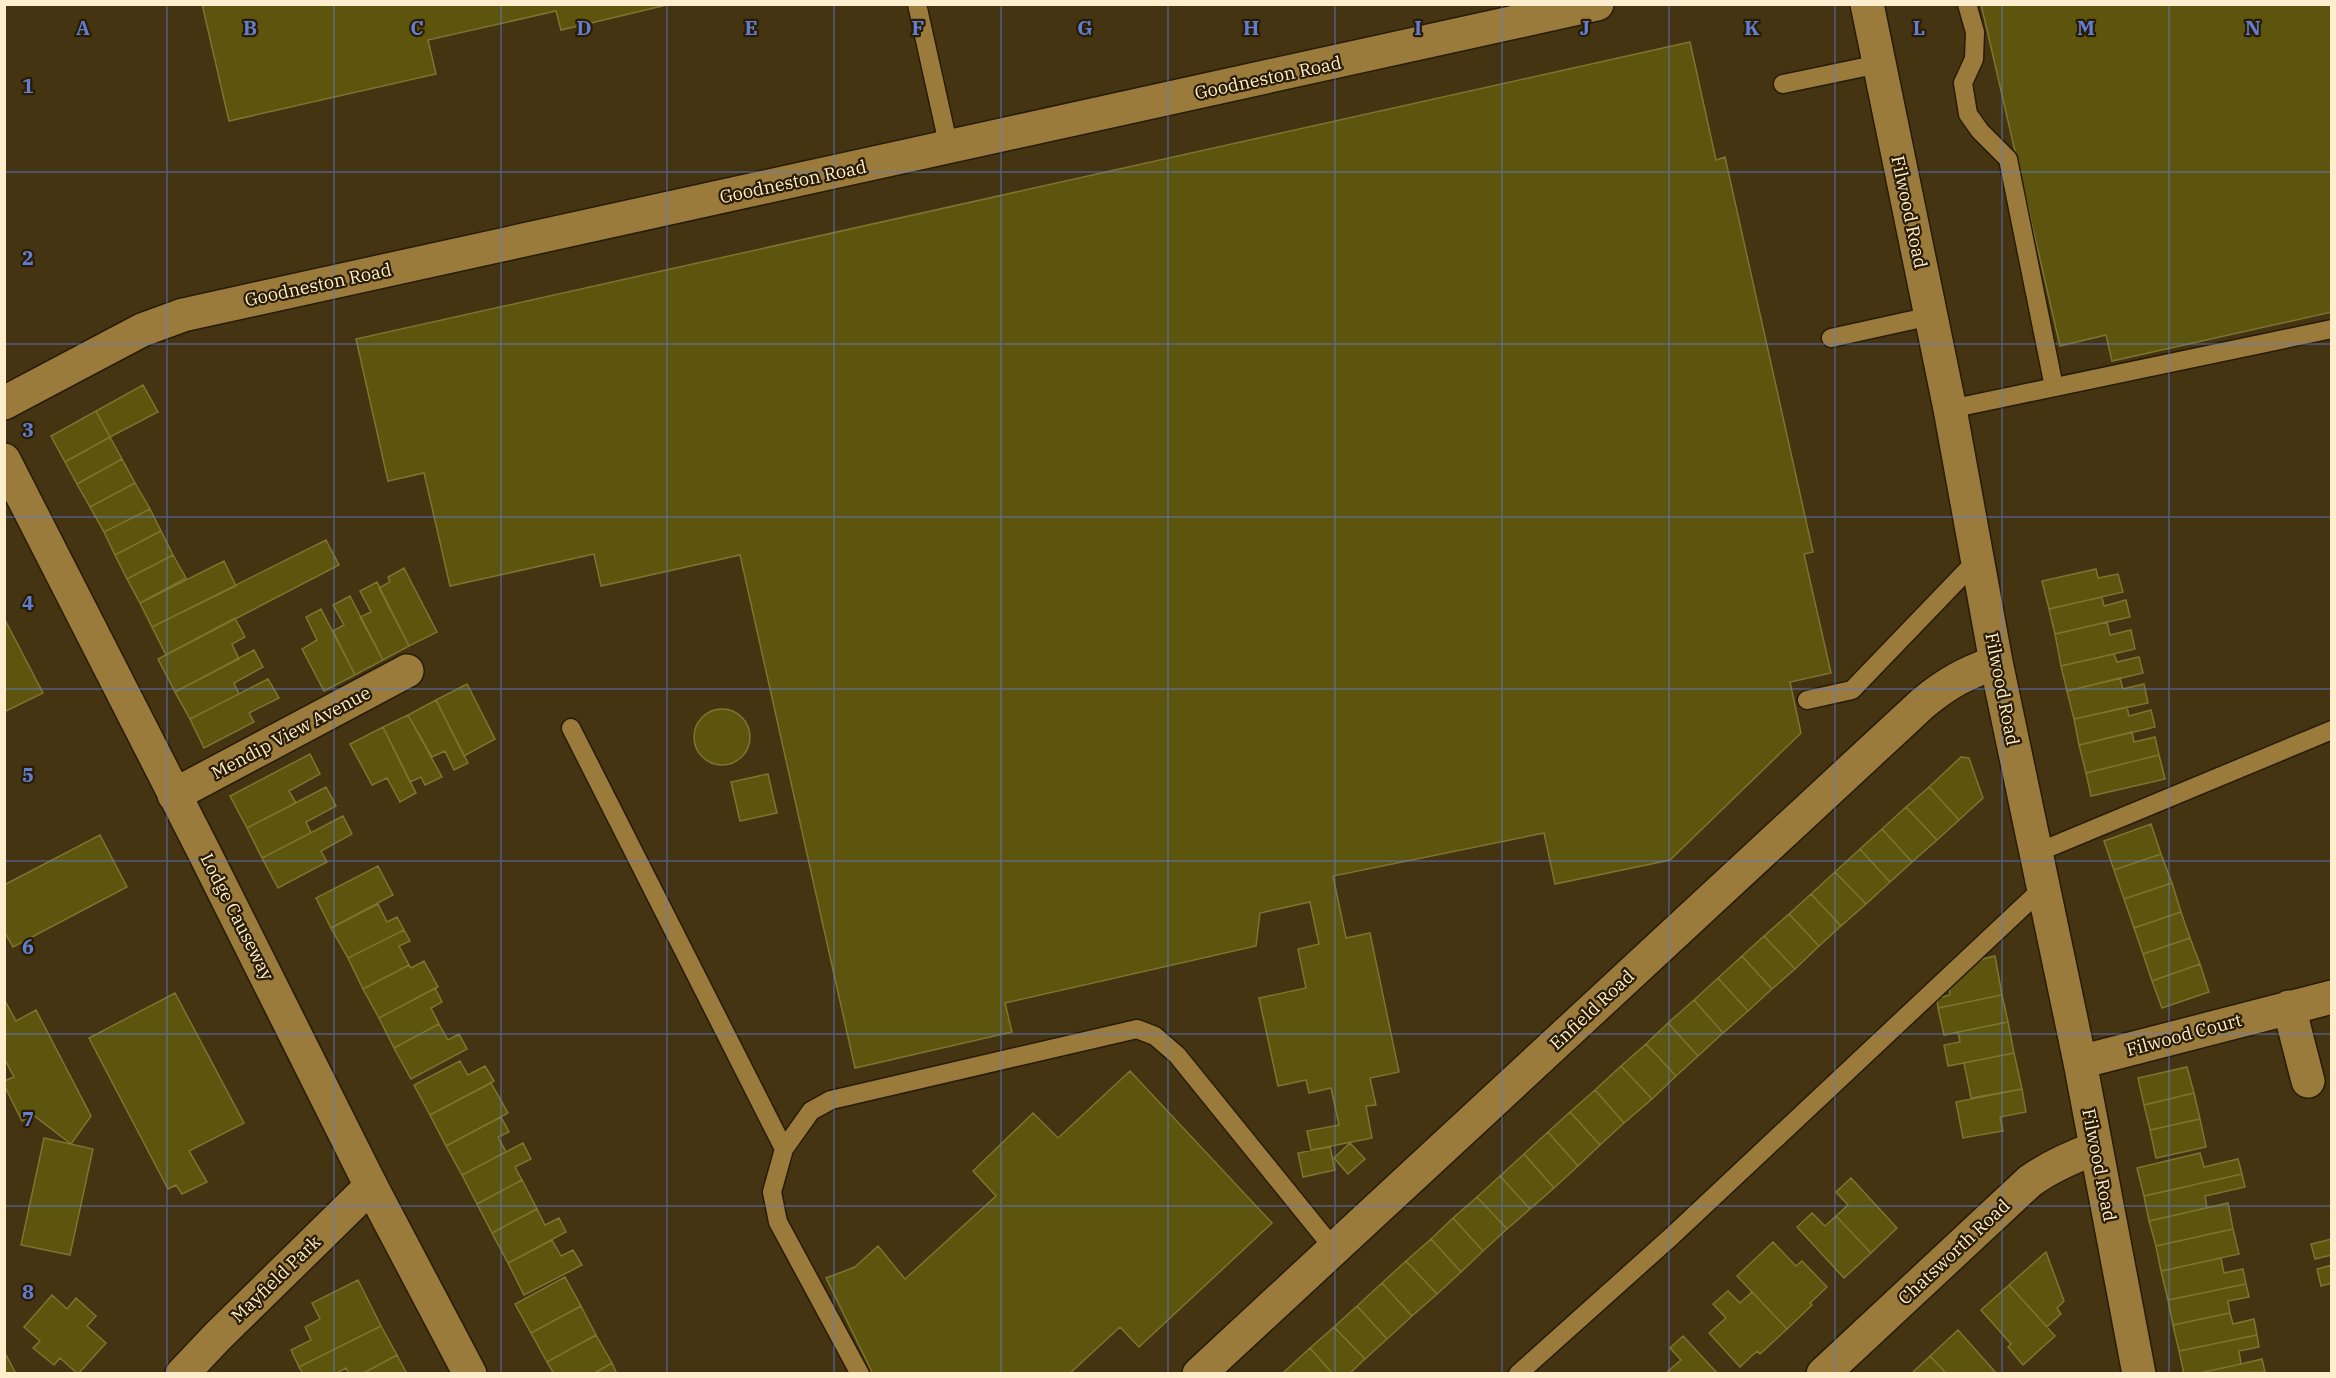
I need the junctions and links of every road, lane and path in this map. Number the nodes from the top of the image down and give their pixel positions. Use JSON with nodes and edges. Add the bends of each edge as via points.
{"nodes":[{"id":1,"x":917,"y":4,"type":"edge"},
{"id":2,"x":1597,"y":4,"type":"edge"},
{"id":3,"x":1867,"y":4,"type":"edge"},
{"id":4,"x":1967,"y":4,"type":"edge"},
{"id":5,"x":1879,"y":64,"type":"junction"},
{"id":6,"x":1783,"y":84,"type":"dead end"},
{"id":7,"x":949,"y":148,"type":"junction"},
{"id":8,"x":1931,"y":315,"type":"junction"},
{"id":9,"x":2331,"y":329,"type":"edge"},
{"id":10,"x":1831,"y":338,"type":"dead end"},
{"id":11,"x":2054,"y":387,"type":"junction"},
{"id":12,"x":4,"y":403,"type":"edge"},
{"id":13,"x":1950,"y":409,"type":"junction"},
{"id":14,"x":4,"y":460,"type":"edge"},
{"id":15,"x":1977,"y":560,"type":"junction"},
{"id":16,"x":1996,"y":662,"type":"junction"},
{"id":17,"x":407,"y":671,"type":"dead end"},
{"id":18,"x":1807,"y":700,"type":"dead end"},
{"id":19,"x":571,"y":728,"type":"dead end"},
{"id":20,"x":2331,"y":730,"type":"edge"},
{"id":21,"x":174,"y":795,"type":"junction"},
{"id":22,"x":2036,"y":854,"type":"junction"},
{"id":23,"x":2043,"y":888,"type":"junction"},
{"id":24,"x":2331,"y":997,"type":"edge"},
{"id":25,"x":2289,"y":1008,"type":"junction"},
{"id":26,"x":2080,"y":1062,"type":"junction"},
{"id":27,"x":2308,"y":1081,"type":"dead end"},
{"id":28,"x":2096,"y":1148,"type":"junction"},
{"id":29,"x":784,"y":1149,"type":"junction"},
{"id":30,"x":371,"y":1186,"type":"junction"},
{"id":31,"x":1334,"y":1249,"type":"junction"},
{"id":32,"x":2134,"y":1370,"type":"edge"},
{"id":33,"x":182,"y":1374,"type":"edge"},
{"id":34,"x":470,"y":1374,"type":"edge"},
{"id":35,"x":860,"y":1374,"type":"edge"},
{"id":36,"x":1199,"y":1374,"type":"edge"},
{"id":37,"x":1518,"y":1374,"type":"edge"},
{"id":38,"x":1823,"y":1374,"type":"edge"}],
"edges":[{"from":1,"to":7,"type":"lane"},
{"from":2,"to":7,"type":"street","name":"Goodneston Road"},
{"from":3,"to":5,"type":"street","name":"Filwood Road"},
{"from":4,"to":11,"type":"lane","via":[[1976,32],[1974,59],[1963,82],[1968,114],[2008,159]]},
{"from":5,"to":6,"type":"lane"},
{"from":5,"to":8,"type":"street","name":"Filwood Road"},
{"from":7,"to":12,"type":"street","name":"Goodneston Road","via":[[183,315],[142,330]]},
{"from":8,"to":10,"type":"lane"},
{"from":8,"to":13,"type":"street","name":"Filwood Road"},
{"from":9,"to":11,"type":"lane"},
{"from":11,"to":13,"type":"lane"},
{"from":13,"to":15,"type":"street","name":"Filwood Road"},
{"from":14,"to":21,"type":"street","name":"Lodge Causeway"},
{"from":15,"to":16,"type":"street","name":"Filwood Road"},
{"from":15,"to":18,"type":"lane","via":[[1852,690]]},
{"from":16,"to":22,"type":"street","name":"Filwood Road"},
{"from":16,"to":31,"type":"street","name":"Enfield Road","via":[[1961,675],[1922,704]]},
{"from":17,"to":21,"type":"street","name":"Mendip View Avenue"},
{"from":19,"to":29,"type":"lane"},
{"from":20,"to":22,"type":"lane"},
{"from":21,"to":30,"type":"street","name":"Lodge Causeway"},
{"from":22,"to":23,"type":"street","name":"Filwood Road"},
{"from":23,"to":26,"type":"street","name":"Filwood Road"},
{"from":23,"to":37,"type":"lane","via":[[1672,1236]]},
{"from":24,"to":25,"type":"street","name":"Filwood Court"},
{"from":25,"to":26,"type":"street","name":"Filwood Court"},
{"from":25,"to":27,"type":"street"},
{"from":26,"to":28,"type":"street","name":"Filwood Road"},
{"from":28,"to":32,"type":"street","name":"Filwood Road"},
{"from":28,"to":38,"type":"street","name":"Chatsworth Road","via":[[2067,1159],[2031,1181]]},
{"from":29,"to":31,"type":"lane","via":[[812,1111],[831,1100],[1137,1029],[1155,1036],[1178,1055]]},
{"from":29,"to":35,"type":"lane","via":[[772,1192],[778,1222]]},
{"from":30,"to":33,"type":"street","name":"Mayfield Park"},
{"from":30,"to":34,"type":"street","name":"Lodge Causeway"},
{"from":31,"to":36,"type":"street","name":"Enfield Road"}]}
